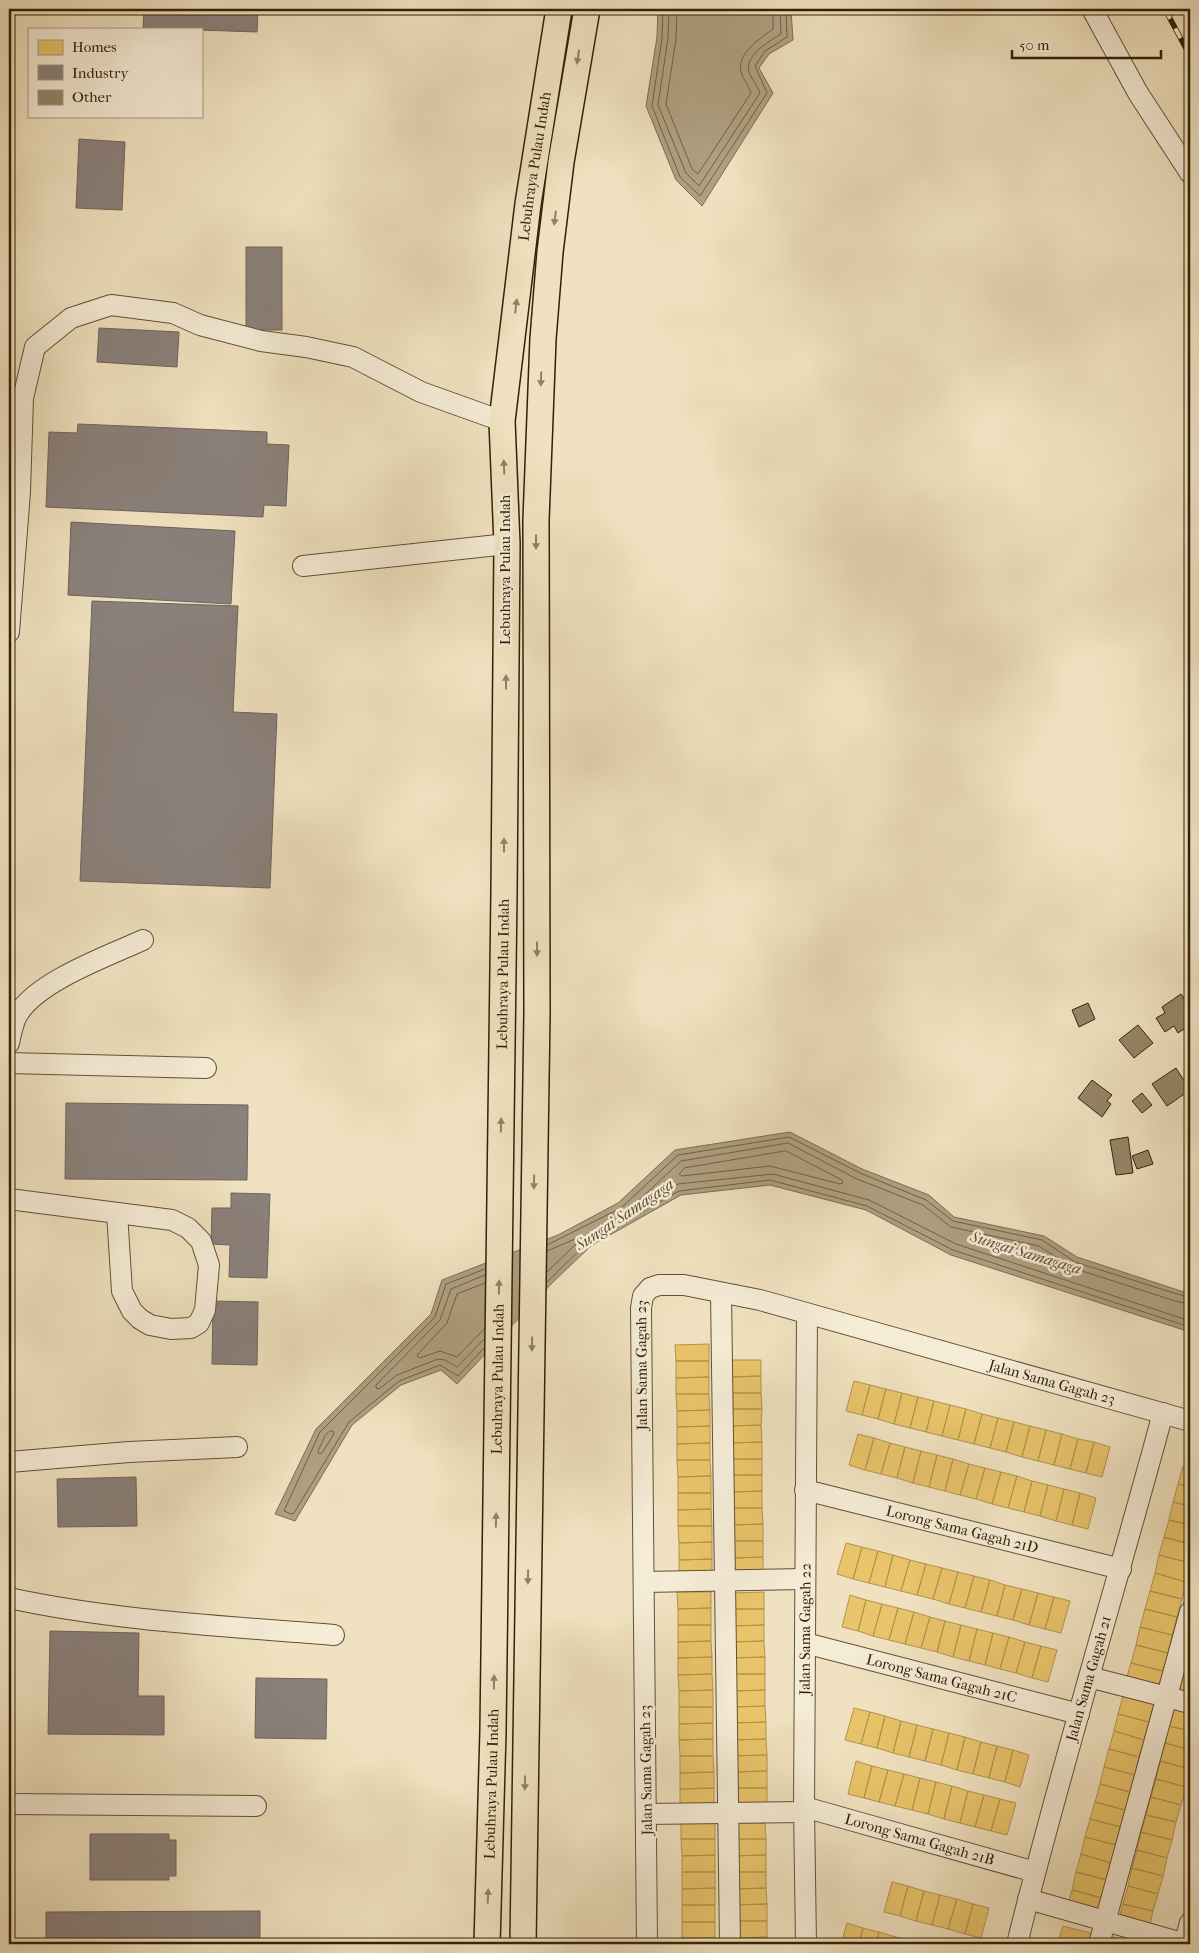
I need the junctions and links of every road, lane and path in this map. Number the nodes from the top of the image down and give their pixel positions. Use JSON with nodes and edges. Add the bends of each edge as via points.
{"nodes":[{"id":1,"x":559,"y":9,"type":"edge"},
{"id":2,"x":586,"y":9,"type":"edge"},
{"id":3,"x":1092,"y":9,"type":"edge"},
{"id":4,"x":1190,"y":172,"type":"edge"},
{"id":5,"x":502,"y":421,"type":"junction"},
{"id":6,"x":507,"y":544,"type":"junction"},
{"id":7,"x":303,"y":566,"type":"dead end"},
{"id":8,"x":9,"y":632,"type":"edge"},
{"id":9,"x":142,"y":940,"type":"dead end"},
{"id":10,"x":9,"y":1043,"type":"edge"},
{"id":11,"x":9,"y":1062,"type":"edge"},
{"id":12,"x":206,"y":1068,"type":"dead end"},
{"id":13,"x":9,"y":1199,"type":"edge"},
{"id":14,"x":117,"y":1213,"type":"junction"},
{"id":15,"x":721,"y":1292,"type":"junction"},
{"id":16,"x":807,"y":1315,"type":"junction"},
{"id":17,"x":1163,"y":1414,"type":"junction"},
{"id":18,"x":1190,"y":1421,"type":"edge"},
{"id":19,"x":237,"y":1447,"type":"dead end"},
{"id":20,"x":9,"y":1462,"type":"edge"},
{"id":21,"x":805,"y":1490,"type":"junction"},
{"id":22,"x":1121,"y":1569,"type":"junction"},
{"id":23,"x":805,"y":1579,"type":"junction"},
{"id":24,"x":725,"y":1581,"type":"junction"},
{"id":25,"x":644,"y":1582,"type":"junction"},
{"id":26,"x":9,"y":1598,"type":"edge"},
{"id":27,"x":1190,"y":1612,"type":"edge"},
{"id":28,"x":334,"y":1635,"type":"dead end"},
{"id":29,"x":805,"y":1643,"type":"junction"},
{"id":30,"x":1089,"y":1677,"type":"junction"},
{"id":31,"x":1167,"y":1697,"type":"junction"},
{"id":32,"x":1190,"y":1703,"type":"edge"},
{"id":33,"x":1079,"y":1714,"type":"junction"},
{"id":34,"x":9,"y":1804,"type":"edge"},
{"id":35,"x":256,"y":1806,"type":"dead end"},
{"id":36,"x":804,"y":1809,"type":"junction"},
{"id":37,"x":728,"y":1813,"type":"junction"},
{"id":38,"x":646,"y":1814,"type":"junction"},
{"id":39,"x":1036,"y":1872,"type":"junction"},
{"id":40,"x":1028,"y":1899,"type":"junction"},
{"id":41,"x":1106,"y":1921,"type":"junction"},
{"id":42,"x":1190,"y":1923,"type":"edge"},
{"id":43,"x":487,"y":1944,"type":"edge"},
{"id":44,"x":523,"y":1944,"type":"edge"},
{"id":45,"x":648,"y":1944,"type":"edge"},
{"id":46,"x":730,"y":1944,"type":"edge"},
{"id":47,"x":806,"y":1944,"type":"edge"},
{"id":48,"x":1017,"y":1944,"type":"edge"},
{"id":49,"x":1100,"y":1944,"type":"edge"},
{"id":50,"x":1185,"y":1944,"type":"edge"}],
"edges":[{"from":5,"to":1,"type":"main road","name":"Lebuhraya Pulau Indah","one_way":true,"via":[[528,204]]},
{"from":2,"to":44,"type":"main road","name":"Lebuhraya Pulau Indah","one_way":true,"via":[[550,252],[536,520],[537,900]]},
{"from":3,"to":4,"type":"street","via":[[1138,92]]},
{"from":6,"to":5,"type":"main road","name":"Lebuhraya Pulau Indah","one_way":true},
{"from":5,"to":8,"type":"street","via":[[421,392],[353,357],[261,341],[200,325],[173,313],[111,305],[71,318],[36,348],[23,398],[20,492]]},
{"from":6,"to":7,"type":"street"},
{"from":43,"to":6,"type":"main road","name":"Lebuhraya Pulau Indah","one_way":true,"via":[[493,1731]]},
{"from":9,"to":10,"type":"street","via":[[66,974],[34,996],[18,1014]]},
{"from":11,"to":12,"type":"street"},
{"from":13,"to":14,"type":"street"},
{"from":14,"to":14,"type":"street","via":[[122,1291],[132,1311],[150,1324],[171,1329],[191,1328],[199,1322],[205,1310],[209,1265],[201,1241],[188,1228],[172,1220]]},
{"from":15,"to":16,"type":"street","name":"Jalan Sama Gagah 23"},
{"from":15,"to":24,"type":"street"},
{"from":15,"to":25,"type":"street","name":"Jalan Sama Gagah 23","via":[[684,1285],[659,1285],[650,1288],[643,1296]]},
{"from":16,"to":17,"type":"street","name":"Jalan Sama Gagah 23"},
{"from":16,"to":21,"type":"street","name":"Jalan Sama Gagah 22"},
{"from":17,"to":18,"type":"street","name":"Jalan Sama Gagah 23"},
{"from":17,"to":22,"type":"street","name":"Jalan Sama Gagah 21"},
{"from":19,"to":20,"type":"street"},
{"from":21,"to":22,"type":"street","name":"Lorong Sama Gagah 21D"},
{"from":21,"to":23,"type":"street","name":"Jalan Sama Gagah 22"},
{"from":22,"to":30,"type":"street","name":"Jalan Sama Gagah 21"},
{"from":23,"to":24,"type":"street"},
{"from":23,"to":29,"type":"street","name":"Jalan Sama Gagah 22"},
{"from":24,"to":25,"type":"street"},
{"from":24,"to":37,"type":"street"},
{"from":25,"to":38,"type":"street","name":"Jalan Sama Gagah 23"},
{"from":26,"to":28,"type":"street","via":[[134,1618]]},
{"from":27,"to":31,"type":"street"},
{"from":29,"to":33,"type":"street","name":"Lorong Sama Gagah 21C"},
{"from":29,"to":36,"type":"street","name":"Jalan Sama Gagah 22"},
{"from":30,"to":31,"type":"street"},
{"from":30,"to":33,"type":"street","name":"Jalan Sama Gagah 21"},
{"from":31,"to":32,"type":"street"},
{"from":31,"to":41,"type":"street"},
{"from":33,"to":39,"type":"street","name":"Jalan Sama Gagah 21"},
{"from":34,"to":35,"type":"street"},
{"from":36,"to":37,"type":"street","name":"Lorong Sama Gagah 21B"},
{"from":36,"to":39,"type":"street","name":"Lorong Sama Gagah 21B"},
{"from":36,"to":47,"type":"street","name":"Jalan Sama Gagah 22"},
{"from":37,"to":38,"type":"street","name":"Lorong Sama Gagah 21B"},
{"from":37,"to":46,"type":"street"},
{"from":38,"to":45,"type":"street","name":"Jalan Sama Gagah 23"},
{"from":39,"to":40,"type":"street","name":"Jalan Sama Gagah 21"},
{"from":40,"to":41,"type":"street"},
{"from":40,"to":48,"type":"street","name":"Jalan Sama Gagah 21"},
{"from":41,"to":49,"type":"street"},
{"from":41,"to":50,"type":"street"},
{"from":42,"to":50,"type":"street"}]}
